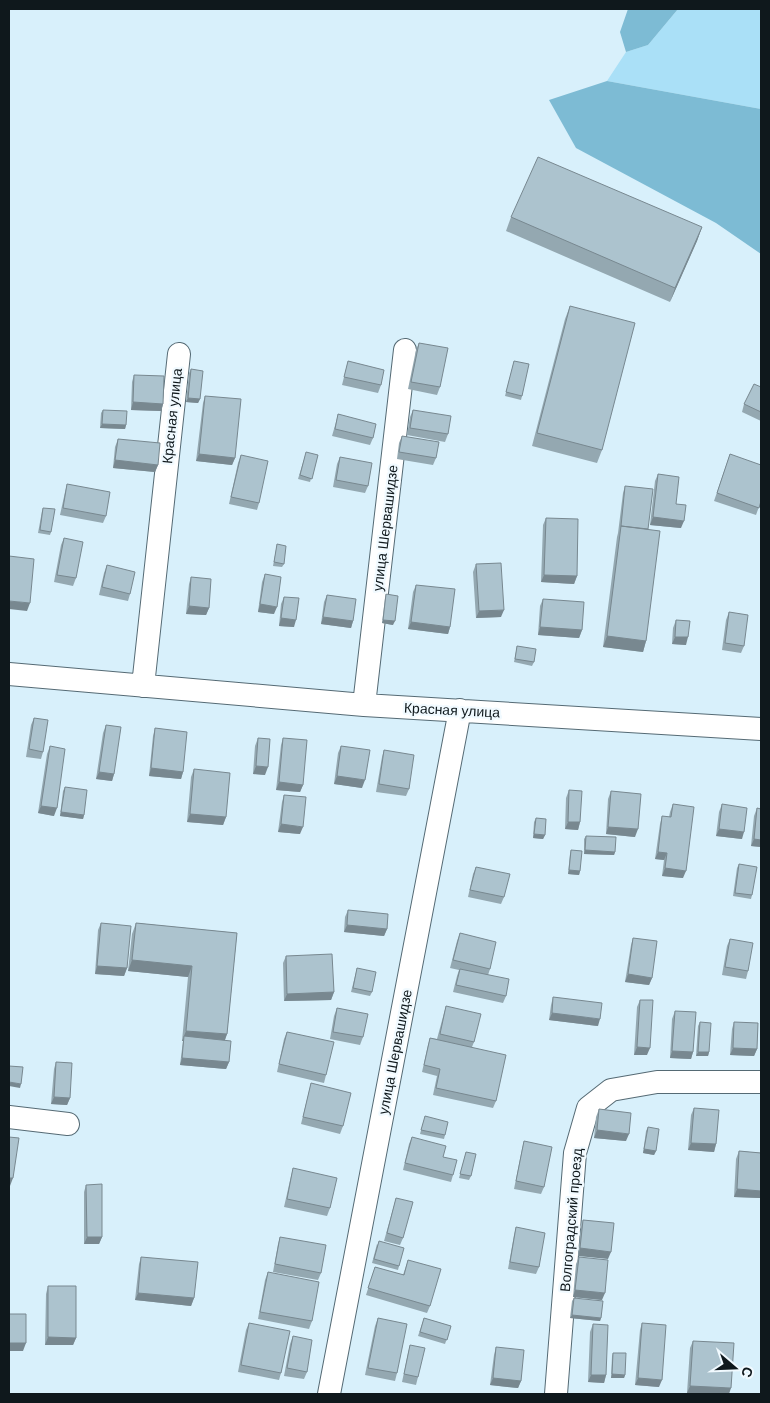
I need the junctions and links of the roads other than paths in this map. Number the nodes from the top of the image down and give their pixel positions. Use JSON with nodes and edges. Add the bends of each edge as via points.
{"nodes":[{"id":1,"x":406,"y":350,"type":"dead end"},
{"id":2,"x":179,"y":354,"type":"dead end"},
{"id":3,"x":9,"y":674,"type":"edge"},
{"id":4,"x":143,"y":686,"type":"junction"},
{"id":5,"x":364,"y":705,"type":"junction"},
{"id":6,"x":460,"y":710,"type":"junction"},
{"id":7,"x":761,"y":729,"type":"edge"},
{"id":8,"x":761,"y":1082,"type":"edge"},
{"id":9,"x":9,"y":1117,"type":"edge"},
{"id":10,"x":68,"y":1124,"type":"dead end"},
{"id":11,"x":329,"y":1394,"type":"edge"},
{"id":12,"x":556,"y":1394,"type":"edge"}],
"edges":[{"from":1,"to":5,"type":"street","name":"улица Шервашидзе"},
{"from":2,"to":4,"type":"street","name":"Красная улица"},
{"from":3,"to":4,"type":"street","name":"Красная улица"},
{"from":4,"to":5,"type":"street","name":"Красная улица"},
{"from":5,"to":6,"type":"street","name":"Красная улица"},
{"from":6,"to":7,"type":"street","name":"Красная улица"},
{"from":6,"to":11,"type":"street","name":"улица Шервашидзе"},
{"from":8,"to":12,"type":"street","name":"Волгоградский проезд","via":[[657,1082],[610,1090],[588,1108],[575,1153]]},
{"from":9,"to":10,"type":"street"}]}
